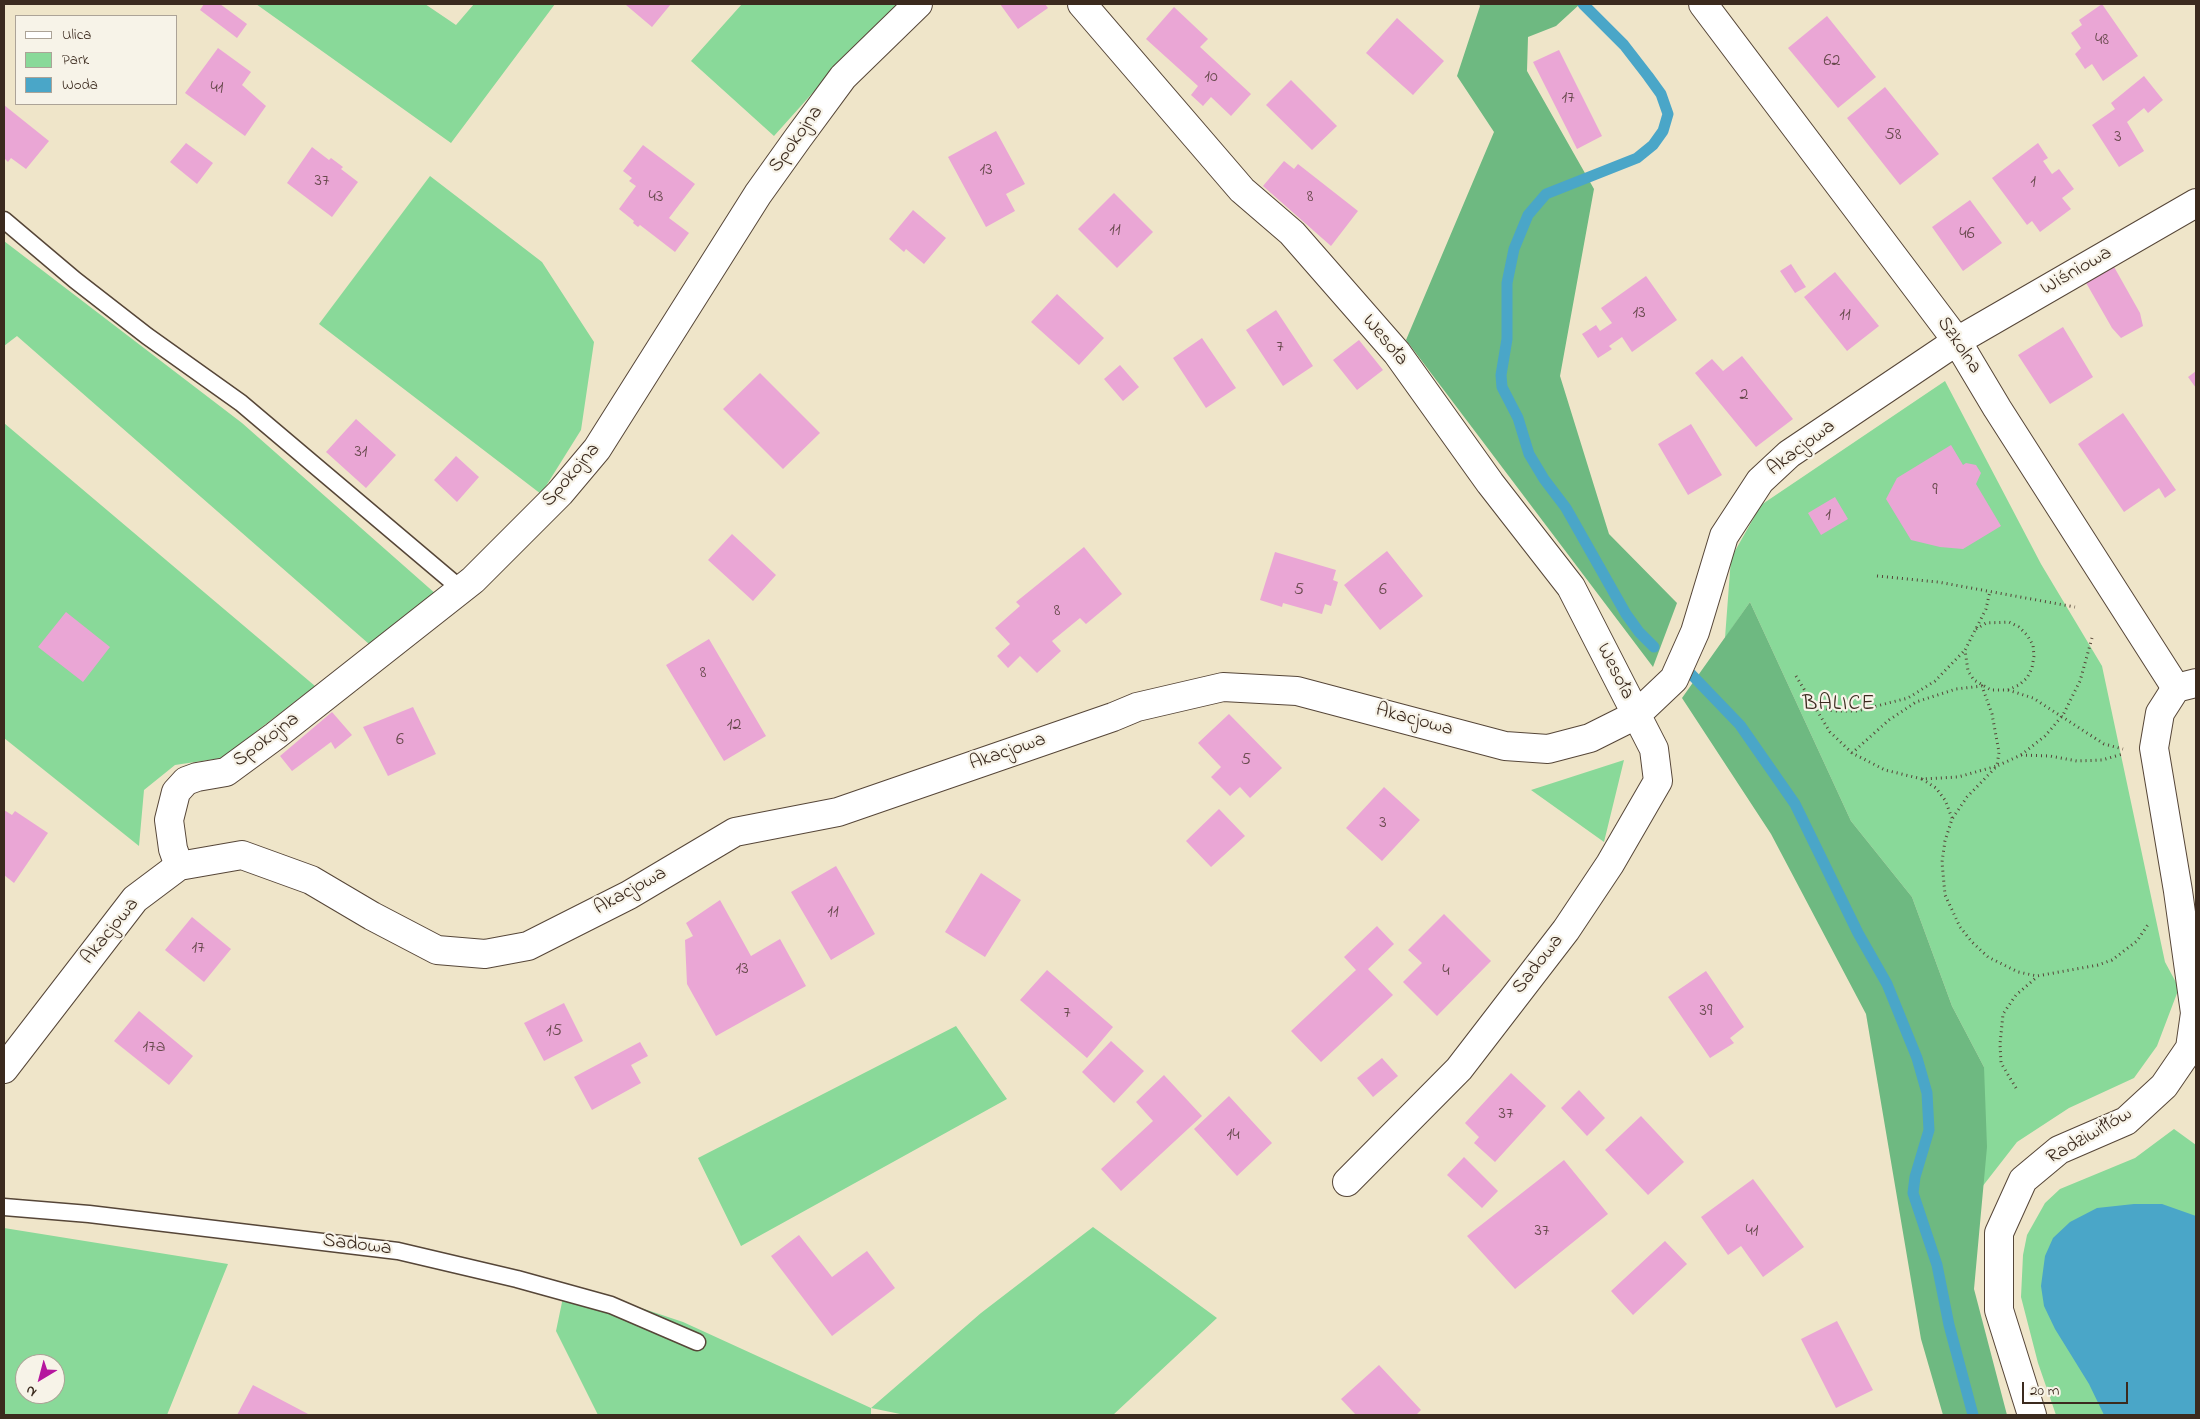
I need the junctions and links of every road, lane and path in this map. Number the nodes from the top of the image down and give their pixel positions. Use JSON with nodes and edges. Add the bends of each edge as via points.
{"nodes":[{"id":1,"x":918,"y":4,"type":"edge"},
{"id":2,"x":1082,"y":4,"type":"edge"},
{"id":3,"x":1703,"y":4,"type":"edge"},
{"id":4,"x":2196,"y":203,"type":"edge"},
{"id":5,"x":4,"y":220,"type":"edge"},
{"id":6,"x":1957,"y":341,"type":"junction"},
{"id":7,"x":1877,"y":576,"type":"dead end"},
{"id":8,"x":462,"y":589,"type":"junction"},
{"id":9,"x":1990,"y":591,"type":"junction"},
{"id":10,"x":2075,"y":606,"type":"dead end"},
{"id":11,"x":1976,"y":629,"type":"junction"},
{"id":12,"x":2092,"y":638,"type":"dead end"},
{"id":13,"x":1965,"y":650,"type":"junction"},
{"id":14,"x":1796,"y":676,"type":"dead end"},
{"id":15,"x":2186,"y":685,"type":"edge"},
{"id":16,"x":1982,"y":686,"type":"junction"},
{"id":17,"x":2008,"y":690,"type":"junction"},
{"id":18,"x":1811,"y":704,"type":"junction"},
{"id":19,"x":1636,"y":715,"type":"junction"},
{"id":20,"x":2063,"y":715,"type":"junction"},
{"id":21,"x":2124,"y":749,"type":"dead end"},
{"id":22,"x":1852,"y":753,"type":"junction"},
{"id":23,"x":2125,"y":754,"type":"dead end"},
{"id":24,"x":2021,"y":755,"type":"junction"},
{"id":25,"x":1997,"y":766,"type":"junction"},
{"id":26,"x":1922,"y":779,"type":"junction"},
{"id":27,"x":1952,"y":819,"type":"junction"},
{"id":28,"x":179,"y":866,"type":"junction"},
{"id":29,"x":2178,"y":892,"type":"junction"},
{"id":30,"x":2037,"y":976,"type":"junction"},
{"id":31,"x":4,"y":1069,"type":"edge"},
{"id":32,"x":2016,"y":1088,"type":"dead end"},
{"id":33,"x":1347,"y":1182,"type":"dead end"},
{"id":34,"x":4,"y":1207,"type":"edge"},
{"id":35,"x":697,"y":1342,"type":"dead end"},
{"id":36,"x":2032,"y":1415,"type":"edge"}],
"edges":[{"from":1,"to":8,"type":"street","name":"Spokojna","via":[[844,77],[764,186],[597,449],[560,493]]},
{"from":2,"to":19,"type":"street","name":"Wesoła","via":[[1242,190],[1292,233],[1397,353],[1490,483],[1571,587]]},
{"from":3,"to":6,"type":"street","name":"Szkolna"},
{"from":4,"to":6,"type":"street","name":"Wiśniowa"},
{"from":5,"to":8,"type":"lane","via":[[126,319],[241,403]]},
{"from":6,"to":15,"type":"street","name":"Szkolna","via":[[1997,408]]},
{"from":6,"to":19,"type":"street","name":"Akacjowa","via":[[1789,454],[1760,481],[1724,536],[1696,632],[1674,679]]},
{"from":7,"to":9,"type":"path"},
{"from":8,"to":28,"type":"street","name":"Spokojna","via":[[226,772],[186,781],[176,792],[169,820]]},
{"from":9,"to":10,"type":"path"},
{"from":9,"to":11,"type":"path"},
{"from":11,"to":13,"type":"path"},
{"from":11,"to":17,"type":"path","via":[[1986,623],[2009,622],[2019,627],[2033,645],[2032,668],[2027,678]]},
{"from":12,"to":20,"type":"path","via":[[2080,681]]},
{"from":13,"to":16,"type":"path","via":[[1968,671]]},
{"from":13,"to":18,"type":"path","via":[[1935,681],[1908,698],[1857,711],[1833,710]]},
{"from":14,"to":18,"type":"path"},
{"from":15,"to":29,"type":"street","name":"Radziwiłłów","via":[[2160,713],[2154,748]]},
{"from":16,"to":17,"type":"path"},
{"from":16,"to":22,"type":"path","via":[[1956,689],[1916,702],[1889,720]]},
{"from":16,"to":25,"type":"path","via":[[1992,714],[1999,752]]},
{"from":17,"to":20,"type":"path","via":[[2033,698]]},
{"from":18,"to":22,"type":"path","via":[[1830,732]]},
{"from":19,"to":28,"type":"street","name":"Akacjowa","via":[[1590,738],[1548,748],[1505,746],[1297,691],[1224,687],[1137,707],[838,812],[735,832],[629,896],[528,946],[485,954],[437,950],[311,880],[242,856]]},
{"from":19,"to":33,"type":"street","name":"Sadowa","via":[[1654,749],[1658,781],[1610,864],[1566,930],[1458,1070]]},
{"from":20,"to":21,"type":"path","via":[[2104,744]]},
{"from":20,"to":24,"type":"path","via":[[2045,736]]},
{"from":22,"to":26,"type":"path","via":[[1885,770]]},
{"from":23,"to":24,"type":"path","via":[[2102,760],[2077,761]]},
{"from":24,"to":25,"type":"path"},
{"from":25,"to":26,"type":"path","via":[[1958,777]]},
{"from":25,"to":27,"type":"path","via":[[1967,797]]},
{"from":26,"to":27,"type":"path","via":[[1936,788],[1945,800]]},
{"from":27,"to":30,"type":"path","via":[[1945,841],[1942,878],[1960,927],[1988,957],[2018,972]]},
{"from":28,"to":31,"type":"street","name":"Akacjowa","via":[[135,899]]},
{"from":29,"to":30,"type":"path","via":[[2157,913],[2137,941],[2112,960]]},
{"from":29,"to":36,"type":"street","name":"Radziwiłłów","via":[[2195,1013],[2190,1048],[2164,1086],[2126,1120],[2059,1150],[2023,1180],[1999,1233],[1998,1310]]},
{"from":30,"to":32,"type":"path","via":[[2003,1014],[2001,1063]]},
{"from":34,"to":35,"type":"lane","name":"Sadowa","via":[[398,1251],[612,1305]]}]}
